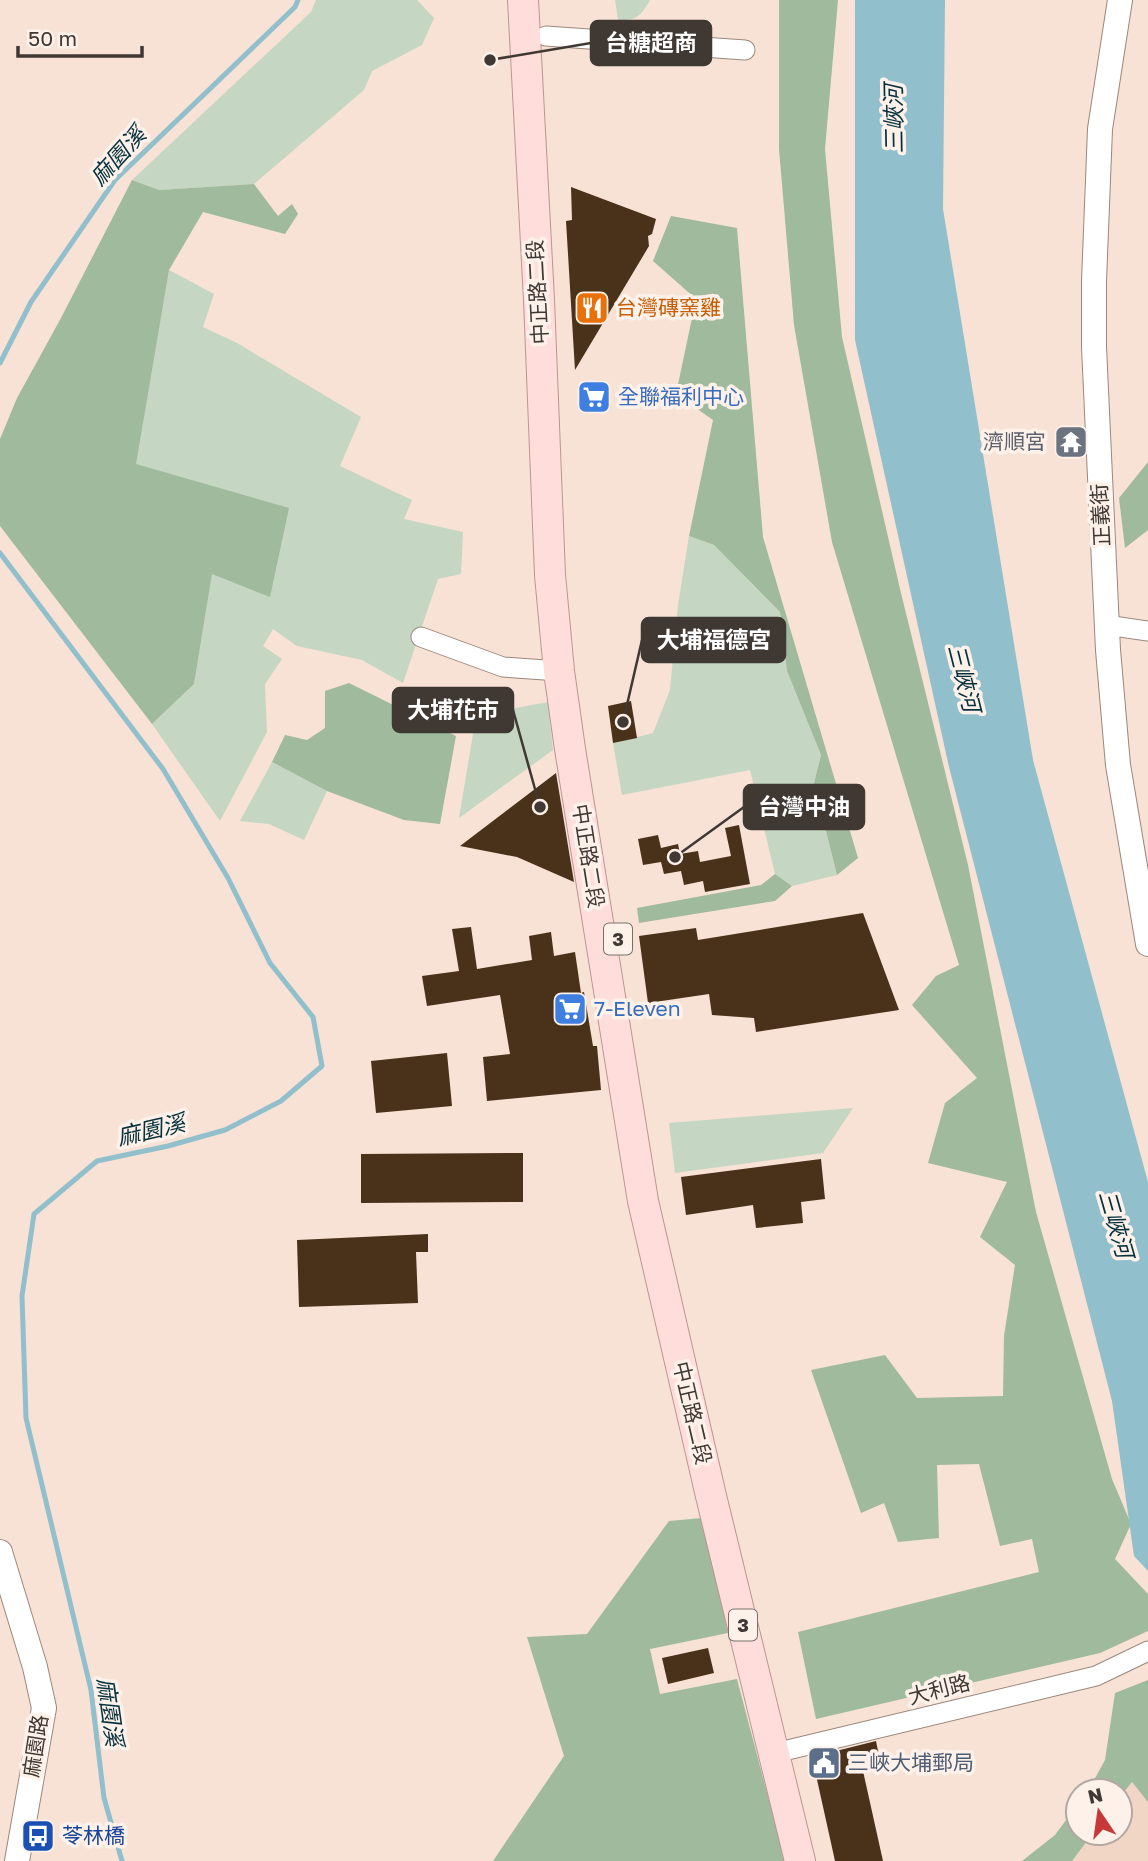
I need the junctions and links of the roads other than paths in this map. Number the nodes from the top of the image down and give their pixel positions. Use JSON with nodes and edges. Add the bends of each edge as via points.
{"nodes":[{"id":1,"x":523,"y":0,"type":"edge"},
{"id":2,"x":544,"y":0,"type":"edge"},
{"id":3,"x":1120,"y":0,"type":"edge"},
{"id":4,"x":546,"y":36,"type":"junction"},
{"id":5,"x":745,"y":50,"type":"dead end"},
{"id":6,"x":1107,"y":625,"type":"junction"},
{"id":7,"x":1148,"y":631,"type":"edge"},
{"id":8,"x":421,"y":637,"type":"dead end"},
{"id":9,"x":559,"y":671,"type":"junction"},
{"id":10,"x":1148,"y":944,"type":"edge"},
{"id":11,"x":0,"y":1552,"type":"edge"},
{"id":12,"x":1148,"y":1651,"type":"edge"},
{"id":13,"x":783,"y":1751,"type":"junction"},
{"id":14,"x":17,"y":1861,"type":"edge"},
{"id":15,"x":800,"y":1861,"type":"edge"},
{"id":16,"x":818,"y":1861,"type":"edge"}],
"edges":[{"from":1,"to":9,"type":"main road","name":"中正路二段","number":"3","via":[[550,575]]},
{"from":2,"to":4,"type":"main road","name":"中正路二段","number":"3"},
{"from":3,"to":6,"type":"street","name":"正義街","via":[[1100,129],[1094,281]]},
{"from":4,"to":5,"type":"street"},
{"from":4,"to":13,"type":"main road","name":"中正路二段","number":"3","via":[[575,666],[667,1224]]},
{"from":6,"to":7,"type":"street"},
{"from":6,"to":10,"type":"street","name":"正義街","via":[[1118,765]]},
{"from":8,"to":9,"type":"street","via":[[503,667]]},
{"from":9,"to":13,"type":"main road","name":"中正路二段","number":"3","via":[[643,1201],[711,1496]]},
{"from":11,"to":14,"type":"street","name":"麻園路","via":[[44,1708]]},
{"from":12,"to":13,"type":"street","name":"大利路","via":[[1096,1676]]},
{"from":13,"to":15,"type":"main road","name":"中正路二段","number":"3"},
{"from":13,"to":16,"type":"main road","name":"中正路二段","number":"3"}]}
